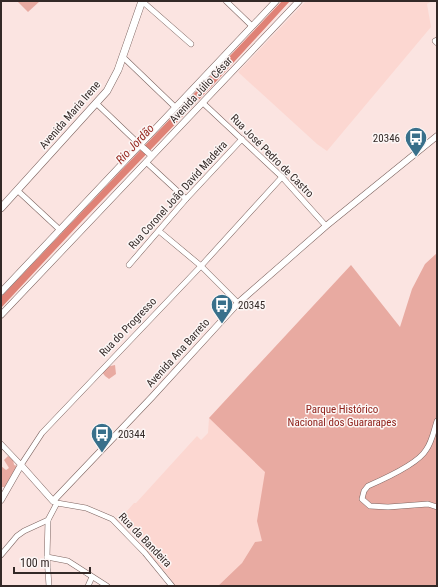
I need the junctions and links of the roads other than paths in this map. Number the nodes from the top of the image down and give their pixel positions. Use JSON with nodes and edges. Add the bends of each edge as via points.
{"nodes":[{"id":1,"x":142,"y":1,"type":"edge"},
{"id":2,"x":226,"y":1,"type":"edge"},
{"id":3,"x":276,"y":1,"type":"edge"},
{"id":4,"x":299,"y":1,"type":"edge"},
{"id":5,"x":252,"y":26,"type":"junction"},
{"id":6,"x":191,"y":44,"type":"dead end"},
{"id":7,"x":123,"y":57,"type":"junction"},
{"id":8,"x":96,"y":103,"type":"junction"},
{"id":9,"x":203,"y":103,"type":"junction"},
{"id":10,"x":175,"y":107,"type":"junction"},
{"id":11,"x":437,"y":136,"type":"edge"},
{"id":12,"x":242,"y":139,"type":"junction"},
{"id":13,"x":140,"y":145,"type":"junction"},
{"id":14,"x":152,"y":155,"type":"junction"},
{"id":15,"x":146,"y":162,"type":"junction"},
{"id":16,"x":282,"y":177,"type":"junction"},
{"id":17,"x":17,"y":190,"type":"junction"},
{"id":18,"x":186,"y":199,"type":"junction"},
{"id":19,"x":1,"y":208,"type":"edge"},
{"id":20,"x":326,"y":226,"type":"junction"},
{"id":21,"x":60,"y":230,"type":"junction"},
{"id":22,"x":159,"y":231,"type":"junction"},
{"id":23,"x":129,"y":265,"type":"dead end"},
{"id":24,"x":201,"y":266,"type":"junction"},
{"id":25,"x":1,"y":292,"type":"edge"},
{"id":26,"x":238,"y":303,"type":"junction"},
{"id":27,"x":1,"y":315,"type":"edge"},
{"id":28,"x":437,"y":421,"type":"edge"},
{"id":29,"x":1,"y":444,"type":"edge"},
{"id":30,"x":21,"y":465,"type":"junction"},
{"id":31,"x":1,"y":500,"type":"edge"},
{"id":32,"x":55,"y":502,"type":"junction"},
{"id":33,"x":437,"y":507,"type":"edge"},
{"id":34,"x":48,"y":520,"type":"junction"},
{"id":35,"x":1,"y":555,"type":"edge"},
{"id":36,"x":47,"y":557,"type":"junction"},
{"id":37,"x":92,"y":577,"type":"junction"},
{"id":38,"x":168,"y":579,"type":"junction"},
{"id":39,"x":50,"y":586,"type":"edge"},
{"id":40,"x":88,"y":586,"type":"edge"},
{"id":41,"x":108,"y":586,"type":"edge"},
{"id":42,"x":167,"y":586,"type":"edge"},
{"id":43,"x":172,"y":586,"type":"edge"}],
"edges":[{"from":1,"to":6,"type":"street"},
{"from":1,"to":7,"type":"main road","name":"Avenida Maria Irene"},
{"from":2,"to":5,"type":"street"},
{"from":3,"to":5,"type":"street","name":"Avenida Júlio César"},
{"from":4,"to":9,"type":"street","name":"Avenida Júlio César"},
{"from":5,"to":10,"type":"street","name":"Avenida Júlio César"},
{"from":7,"to":8,"type":"main road","name":"Avenida Maria Irene","via":[[114,79]]},
{"from":7,"to":10,"type":"street"},
{"from":8,"to":13,"type":"street"},
{"from":8,"to":17,"type":"main road","name":"Avenida Maria Irene"},
{"from":9,"to":12,"type":"street","name":"Rua José Pedro de Castro"},
{"from":9,"to":14,"type":"street","name":"Avenida Júlio César"},
{"from":10,"to":13,"type":"street","name":"Avenida Júlio César"},
{"from":11,"to":20,"type":"street","name":"Avenida Ana Barreto"},
{"from":12,"to":16,"type":"street","name":"Rua José Pedro de Castro"},
{"from":12,"to":18,"type":"street","name":"Rua Coronel João David Madeira"},
{"from":13,"to":14,"type":"street"},
{"from":13,"to":21,"type":"street","name":"Avenida Júlio César"},
{"from":14,"to":15,"type":"street","name":"Avenida Júlio César"},
{"from":15,"to":18,"type":"street"},
{"from":15,"to":27,"type":"street","name":"Avenida Júlio César"},
{"from":16,"to":20,"type":"street","name":"Rua José Pedro de Castro"},
{"from":16,"to":24,"type":"street","name":"Rua do Progresso"},
{"from":17,"to":19,"type":"main road","name":"Avenida Maria Irene"},
{"from":17,"to":21,"type":"street"},
{"from":18,"to":22,"type":"street","name":"Rua Coronel João David Madeira"},
{"from":20,"to":26,"type":"street","name":"Avenida Ana Barreto"},
{"from":21,"to":25,"type":"street","name":"Avenida Júlio César"},
{"from":22,"to":23,"type":"street","name":"Rua Coronel João David Madeira"},
{"from":22,"to":24,"type":"street"},
{"from":24,"to":26,"type":"street"},
{"from":24,"to":30,"type":"street","name":"Rua do Progresso","via":[[42,433]]},
{"from":26,"to":32,"type":"street","name":"Avenida Ana Barreto"},
{"from":28,"to":33,"type":"street","via":[[426,451],[405,468],[368,486],[362,499],[370,506],[428,504]]},
{"from":29,"to":30,"type":"street"},
{"from":30,"to":31,"type":"street","name":"Rua do Progresso"},
{"from":30,"to":32,"type":"street"},
{"from":32,"to":34,"type":"street"},
{"from":32,"to":38,"type":"street","name":"Rua da Bandeira","via":[[86,508],[112,519]]},
{"from":34,"to":35,"type":"street","via":[[17,536]]},
{"from":34,"to":36,"type":"street"},
{"from":36,"to":37,"type":"street","via":[[68,561]]},
{"from":36,"to":39,"type":"street"},
{"from":37,"to":40,"type":"street"},
{"from":37,"to":41,"type":"street"},
{"from":38,"to":42,"type":"street"},
{"from":38,"to":43,"type":"street","name":"Rua da Bandeira"}]}
